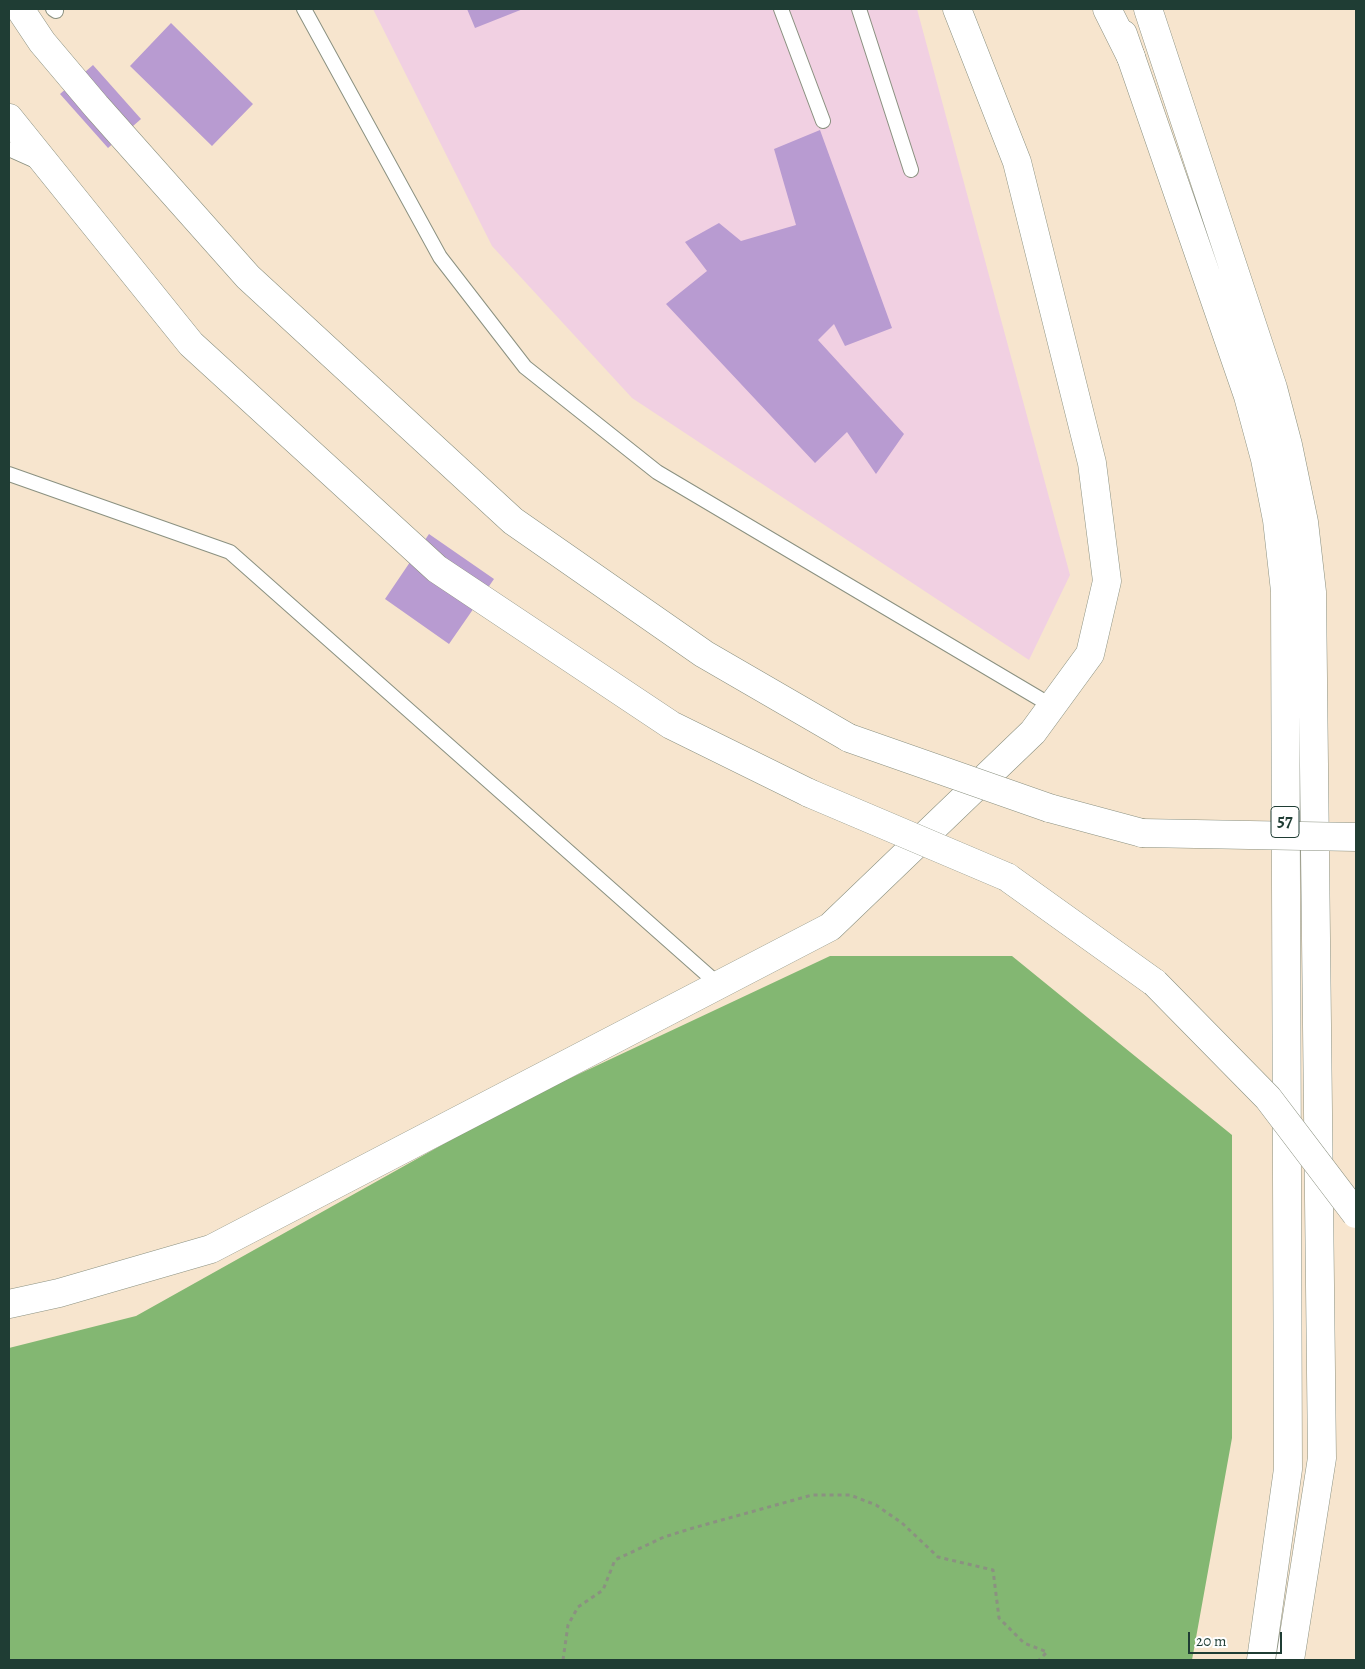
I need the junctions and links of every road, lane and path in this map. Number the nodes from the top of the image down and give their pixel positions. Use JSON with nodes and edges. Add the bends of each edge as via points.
{"nodes":[{"id":1,"x":20,"y":9,"type":"edge"},
{"id":2,"x":304,"y":9,"type":"edge"},
{"id":3,"x":782,"y":9,"type":"edge"},
{"id":4,"x":859,"y":9,"type":"edge"},
{"id":5,"x":957,"y":9,"type":"edge"},
{"id":6,"x":1107,"y":9,"type":"edge"},
{"id":7,"x":1114,"y":9,"type":"edge"},
{"id":8,"x":1148,"y":9,"type":"edge"},
{"id":9,"x":1131,"y":57,"type":"junction"},
{"id":10,"x":9,"y":118,"type":"edge"},
{"id":11,"x":823,"y":122,"type":"dead end"},
{"id":12,"x":9,"y":149,"type":"edge"},
{"id":13,"x":47,"y":165,"type":"junction"},
{"id":14,"x":911,"y":170,"type":"dead end"},
{"id":15,"x":9,"y":474,"type":"edge"},
{"id":16,"x":1052,"y":706,"type":"junction"},
{"id":17,"x":1356,"y":838,"type":"edge"},
{"id":18,"x":719,"y":985,"type":"junction"},
{"id":19,"x":1356,"y":1214,"type":"edge"},
{"id":20,"x":9,"y":1304,"type":"edge"},
{"id":21,"x":563,"y":1660,"type":"edge"},
{"id":22,"x":1039,"y":1660,"type":"edge"},
{"id":23,"x":1261,"y":1660,"type":"edge"},
{"id":24,"x":1290,"y":1660,"type":"edge"}],
"edges":[{"from":1,"to":17,"type":"main road","bridge":true,"via":[[42,42],[96,106],[248,277],[513,521],[704,654],[849,738],[1049,808],[1142,834]]},
{"from":2,"to":16,"type":"lane","via":[[440,257],[525,367],[657,472]]},
{"from":3,"to":11,"type":"lane"},
{"from":4,"to":14,"type":"lane"},
{"from":5,"to":16,"type":"main road","via":[[1017,162],[1092,463],[1107,581],[1090,654]]},
{"from":6,"to":9,"type":"main road"},
{"from":7,"to":9,"type":"main road","number":"57"},
{"from":8,"to":24,"type":"main road","number":"57","via":[[1273,388],[1304,522],[1312,592],[1322,1458]]},
{"from":9,"to":23,"type":"main road","number":"57","via":[[1248,396],[1265,458],[1285,591],[1288,1470]]},
{"from":10,"to":13,"type":"main road"},
{"from":12,"to":13,"type":"lane"},
{"from":13,"to":19,"type":"main road","bridge":true,"via":[[191,344],[436,569],[671,725],[809,793],[1007,877],[1155,983],[1268,1098]]},
{"from":15,"to":18,"type":"lane","via":[[230,552]]},
{"from":16,"to":18,"type":"main road","via":[[1033,732],[830,928]]},
{"from":18,"to":20,"type":"main road","via":[[211,1249],[59,1293]]},
{"from":21,"to":22,"type":"path","via":[[568,1624],[578,1607],[603,1590],[614,1560],[664,1537],[812,1495],[850,1495],[876,1505],[896,1518],[938,1557],[993,1570],[999,1618],[1024,1643],[1047,1652]]}]}
